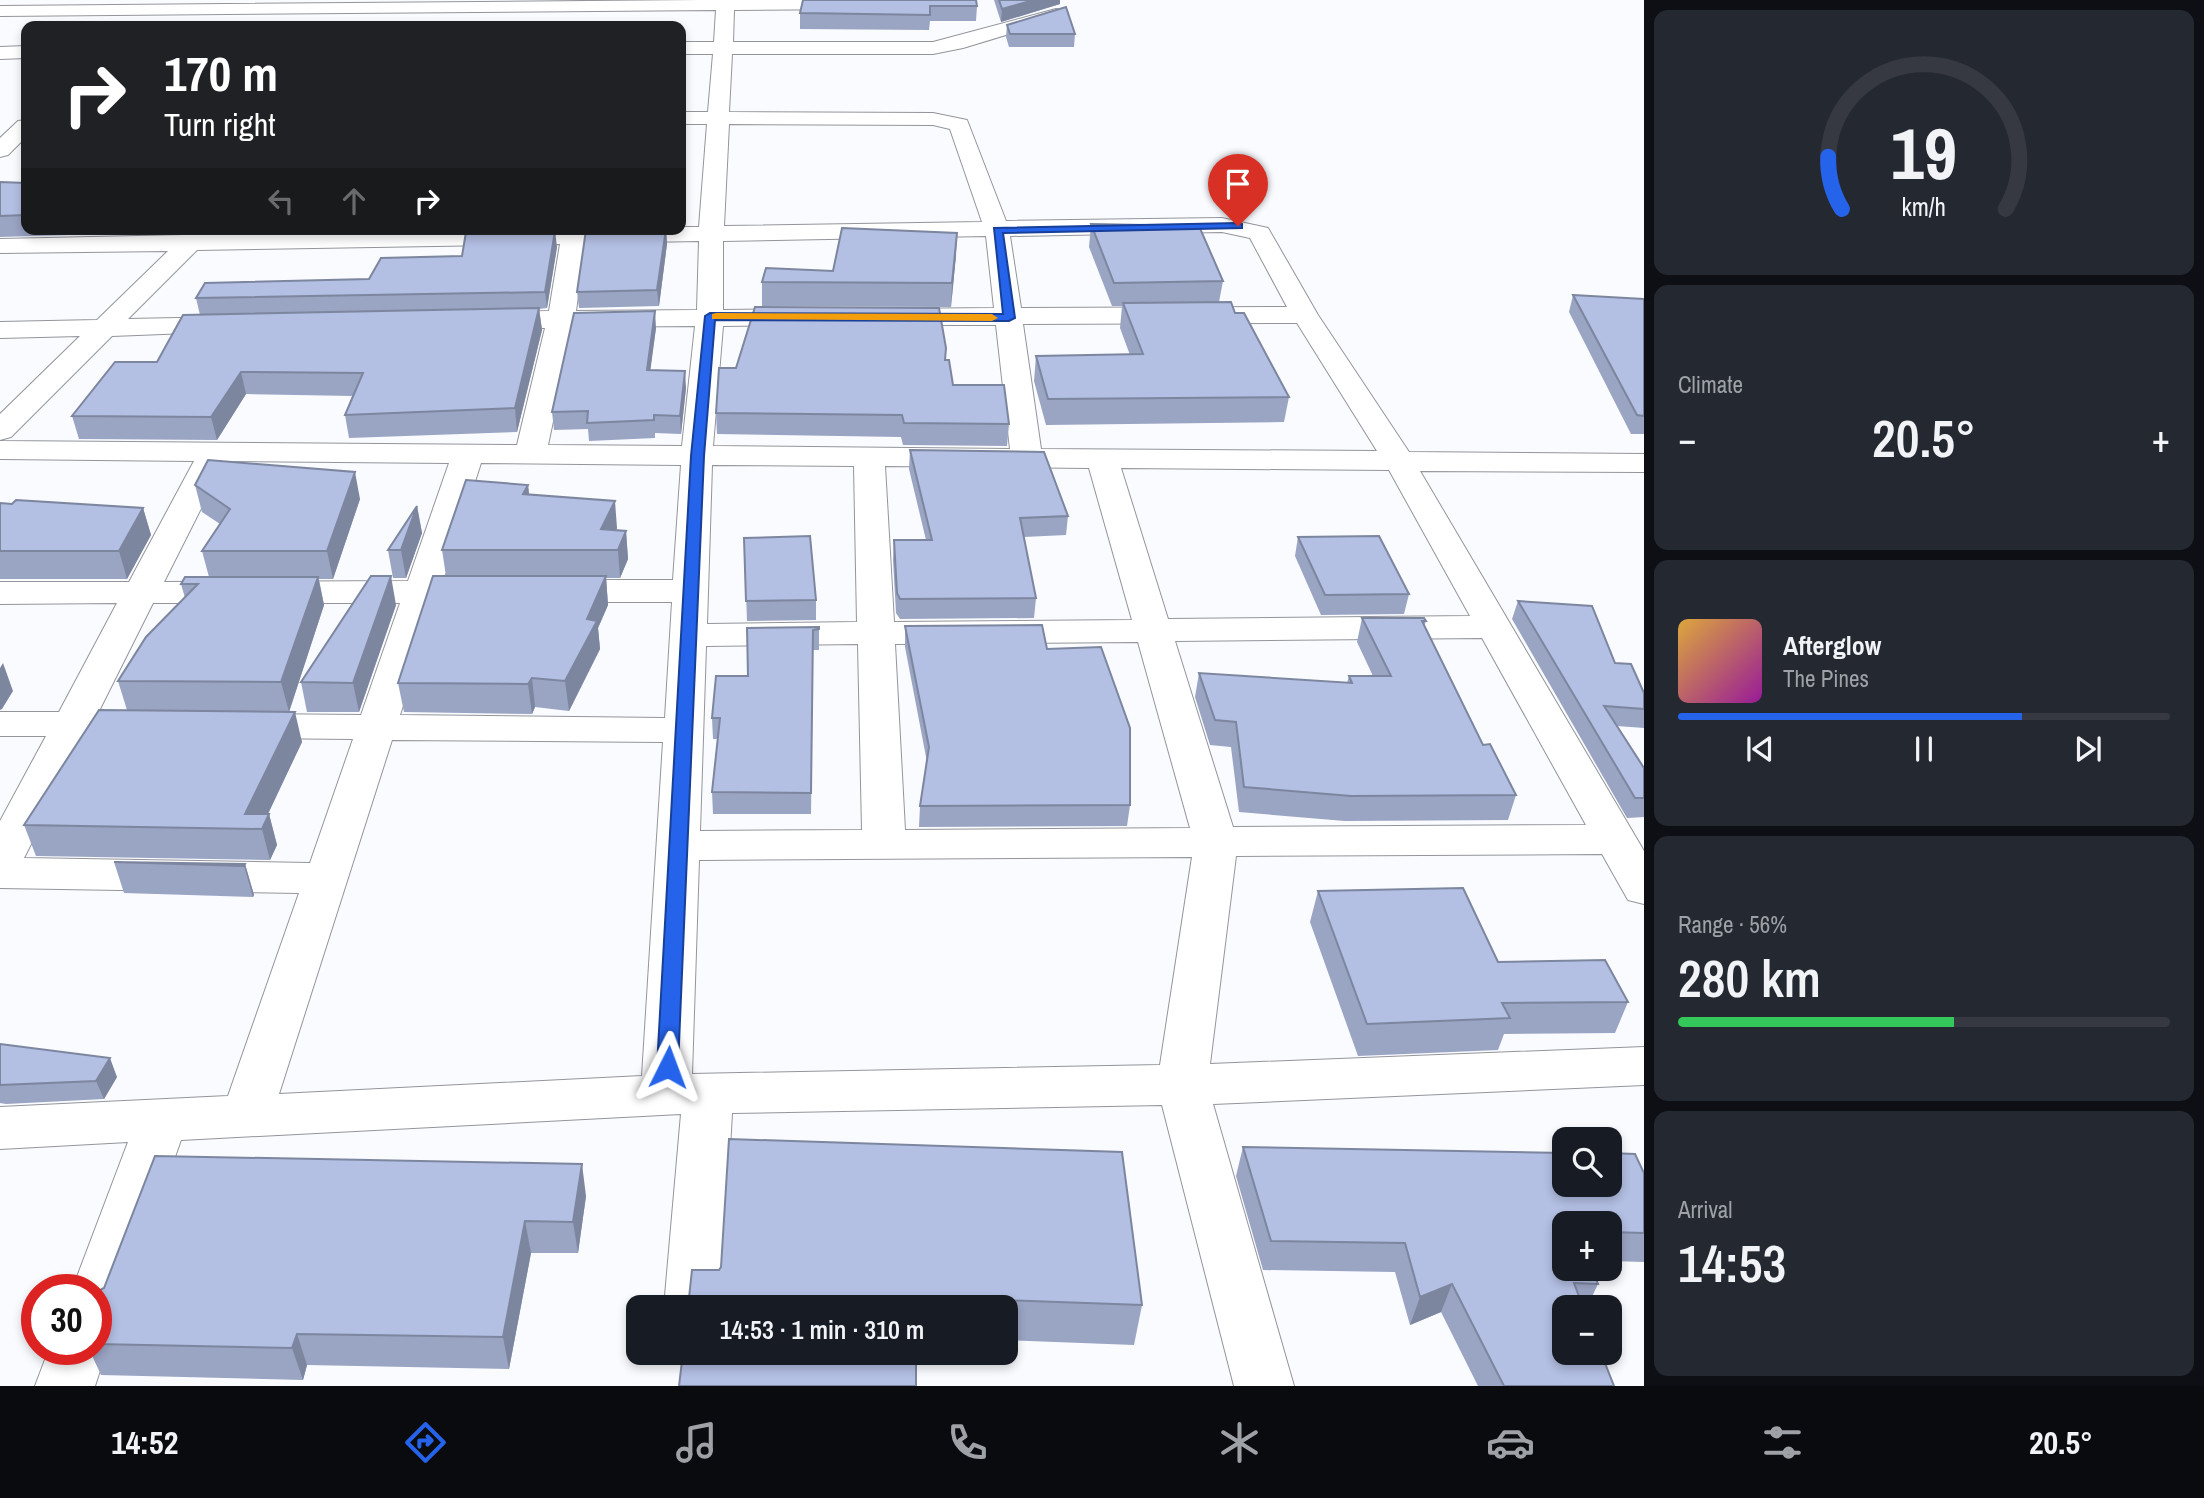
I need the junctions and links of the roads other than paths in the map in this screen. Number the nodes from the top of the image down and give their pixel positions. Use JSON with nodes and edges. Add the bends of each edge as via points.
{"nodes":[{"id":1,"x":726,"y":2,"type":"edge"},
{"id":2,"x":826,"y":2,"type":"edge"},
{"id":3,"x":544,"y":3,"type":"edge"},
{"id":4,"x":345,"y":4,"type":"edge"},
{"id":5,"x":876,"y":4,"type":"edge"},
{"id":6,"x":151,"y":5,"type":"edge"},
{"id":7,"x":0,"y":10,"type":"edge"},
{"id":8,"x":1064,"y":11,"type":"edge"},
{"id":9,"x":132,"y":21,"type":"edge"},
{"id":10,"x":332,"y":21,"type":"edge"},
{"id":11,"x":539,"y":21,"type":"edge"},
{"id":12,"x":686,"y":48,"type":"edge"},
{"id":13,"x":724,"y":48,"type":"junction"},
{"id":14,"x":21,"y":52,"type":"edge"},
{"id":15,"x":0,"y":53,"type":"edge"},
{"id":16,"x":719,"y":117,"type":"junction"},
{"id":17,"x":686,"y":118,"type":"edge"},
{"id":18,"x":0,"y":124,"type":"edge"},
{"id":19,"x":21,"y":125,"type":"edge"},
{"id":20,"x":21,"y":130,"type":"edge"},
{"id":21,"x":0,"y":150,"type":"edge"},
{"id":22,"x":997,"y":230,"type":"junction"},
{"id":23,"x":686,"y":233,"type":"edge"},
{"id":24,"x":711,"y":233,"type":"junction"},
{"id":25,"x":196,"y":235,"type":"edge"},
{"id":26,"x":574,"y":235,"type":"edge"},
{"id":27,"x":0,"y":246,"type":"edge"},
{"id":28,"x":1305,"y":314,"type":"junction"},
{"id":29,"x":710,"y":316,"type":"junction"},
{"id":30,"x":832,"y":317,"type":"edge"},
{"id":31,"x":860,"y":317,"type":"edge"},
{"id":32,"x":1009,"y":318,"type":"junction"},
{"id":33,"x":561,"y":319,"type":"junction"},
{"id":34,"x":464,"y":321,"type":"edge"},
{"id":35,"x":257,"y":324,"type":"edge"},
{"id":36,"x":105,"y":327,"type":"junction"},
{"id":37,"x":0,"y":330,"type":"edge"},
{"id":38,"x":0,"y":431,"type":"edge"},
{"id":39,"x":0,"y":450,"type":"edge"},
{"id":40,"x":214,"y":452,"type":"junction"},
{"id":41,"x":468,"y":454,"type":"junction"},
{"id":42,"x":530,"y":454,"type":"junction"},
{"id":43,"x":697,"y":456,"type":"junction"},
{"id":44,"x":869,"y":457,"type":"junction"},
{"id":45,"x":1027,"y":458,"type":"junction"},
{"id":46,"x":1102,"y":459,"type":"junction"},
{"id":47,"x":1399,"y":461,"type":"junction"},
{"id":48,"x":1644,"y":463,"type":"edge"},
{"id":49,"x":530,"y":591,"type":"edge"},
{"id":50,"x":690,"y":591,"type":"junction"},
{"id":51,"x":141,"y":592,"type":"junction"},
{"id":52,"x":423,"y":592,"type":"junction"},
{"id":53,"x":463,"y":592,"type":"edge"},
{"id":54,"x":0,"y":593,"type":"edge"},
{"id":55,"x":1493,"y":626,"type":"junction"},
{"id":56,"x":1152,"y":630,"type":"junction"},
{"id":57,"x":876,"y":632,"type":"junction"},
{"id":58,"x":688,"y":635,"type":"junction"},
{"id":59,"x":0,"y":724,"type":"edge"},
{"id":60,"x":71,"y":725,"type":"junction"},
{"id":61,"x":377,"y":727,"type":"junction"},
{"id":62,"x":683,"y":730,"type":"junction"},
{"id":63,"x":1615,"y":839,"type":"junction"},
{"id":64,"x":1216,"y":842,"type":"junction"},
{"id":65,"x":884,"y":845,"type":"junction"},
{"id":66,"x":678,"y":846,"type":"junction"},
{"id":67,"x":0,"y":862,"type":"edge"},
{"id":68,"x":0,"y":873,"type":"edge"},
{"id":69,"x":327,"y":877,"type":"junction"},
{"id":70,"x":1644,"y":889,"type":"edge"},
{"id":71,"x":1644,"y":1066,"type":"edge"},
{"id":72,"x":1182,"y":1085,"type":"junction"},
{"id":73,"x":687,"y":1093,"type":"junction"},
{"id":74,"x":247,"y":1115,"type":"junction"},
{"id":75,"x":162,"y":1120,"type":"junction"},
{"id":76,"x":0,"y":1128,"type":"edge"},
{"id":77,"x":106,"y":1274,"type":"edge"},
{"id":78,"x":693,"y":1295,"type":"edge"},
{"id":79,"x":72,"y":1365,"type":"edge"},
{"id":80,"x":65,"y":1386,"type":"edge"},
{"id":81,"x":1264,"y":1386,"type":"edge"}],
"edges":[{"from":1,"to":2,"type":"street"},
{"from":1,"to":3,"type":"street"},
{"from":1,"to":13,"type":"street"},
{"from":2,"to":5,"type":"street"},
{"from":3,"to":4,"type":"street"},
{"from":3,"to":11,"type":"street"},
{"from":4,"to":6,"type":"street"},
{"from":4,"to":10,"type":"street"},
{"from":6,"to":7,"type":"street"},
{"from":6,"to":9,"type":"street"},
{"from":8,"to":13,"type":"street","via":[[933,48]]},
{"from":12,"to":13,"type":"street"},
{"from":13,"to":16,"type":"street"},
{"from":14,"to":15,"type":"street"},
{"from":16,"to":17,"type":"street"},
{"from":16,"to":22,"type":"street","via":[[933,119],[959,125]]},
{"from":16,"to":24,"type":"street"},
{"from":18,"to":19,"type":"street"},
{"from":20,"to":21,"type":"street"},
{"from":22,"to":24,"type":"street"},
{"from":22,"to":28,"type":"street","via":[[1222,225],[1251,229],[1259,233]]},
{"from":22,"to":32,"type":"street"},
{"from":23,"to":24,"type":"street"},
{"from":24,"to":29,"type":"street"},
{"from":25,"to":27,"type":"street"},
{"from":25,"to":36,"type":"street"},
{"from":26,"to":33,"type":"street"},
{"from":28,"to":32,"type":"street"},
{"from":28,"to":47,"type":"street"},
{"from":29,"to":30,"type":"street"},
{"from":29,"to":33,"type":"street"},
{"from":29,"to":43,"type":"street"},
{"from":31,"to":32,"type":"street"},
{"from":32,"to":45,"type":"street"},
{"from":33,"to":34,"type":"street"},
{"from":33,"to":42,"type":"street"},
{"from":35,"to":36,"type":"street"},
{"from":36,"to":37,"type":"street"},
{"from":36,"to":38,"type":"street"},
{"from":39,"to":40,"type":"street"},
{"from":40,"to":41,"type":"street"},
{"from":40,"to":51,"type":"street"},
{"from":41,"to":42,"type":"street"},
{"from":41,"to":52,"type":"street"},
{"from":42,"to":43,"type":"street"},
{"from":43,"to":44,"type":"street"},
{"from":43,"to":50,"type":"street"},
{"from":44,"to":45,"type":"street"},
{"from":44,"to":57,"type":"street"},
{"from":45,"to":46,"type":"street"},
{"from":46,"to":47,"type":"street"},
{"from":46,"to":56,"type":"street"},
{"from":47,"to":48,"type":"street"},
{"from":47,"to":55,"type":"street"},
{"from":49,"to":50,"type":"street"},
{"from":50,"to":58,"type":"street"},
{"from":51,"to":52,"type":"street"},
{"from":51,"to":54,"type":"street"},
{"from":51,"to":60,"type":"street"},
{"from":52,"to":53,"type":"street"},
{"from":52,"to":61,"type":"street"},
{"from":55,"to":56,"type":"street"},
{"from":55,"to":63,"type":"street"},
{"from":56,"to":57,"type":"street"},
{"from":56,"to":64,"type":"street"},
{"from":57,"to":58,"type":"street"},
{"from":57,"to":65,"type":"street"},
{"from":58,"to":62,"type":"street"},
{"from":59,"to":60,"type":"street"},
{"from":60,"to":61,"type":"street"},
{"from":60,"to":67,"type":"street"},
{"from":61,"to":62,"type":"street"},
{"from":61,"to":69,"type":"street"},
{"from":62,"to":66,"type":"street"},
{"from":63,"to":64,"type":"street"},
{"from":63,"to":70,"type":"street"},
{"from":64,"to":65,"type":"street"},
{"from":64,"to":72,"type":"street"},
{"from":65,"to":66,"type":"street"},
{"from":66,"to":73,"type":"street"},
{"from":68,"to":69,"type":"street"},
{"from":69,"to":74,"type":"street"},
{"from":71,"to":72,"type":"street"},
{"from":72,"to":73,"type":"street"},
{"from":72,"to":81,"type":"street"},
{"from":73,"to":74,"type":"street"},
{"from":73,"to":78,"type":"street"},
{"from":74,"to":75,"type":"street"},
{"from":75,"to":76,"type":"street"},
{"from":75,"to":77,"type":"street"},
{"from":79,"to":80,"type":"street"}]}
